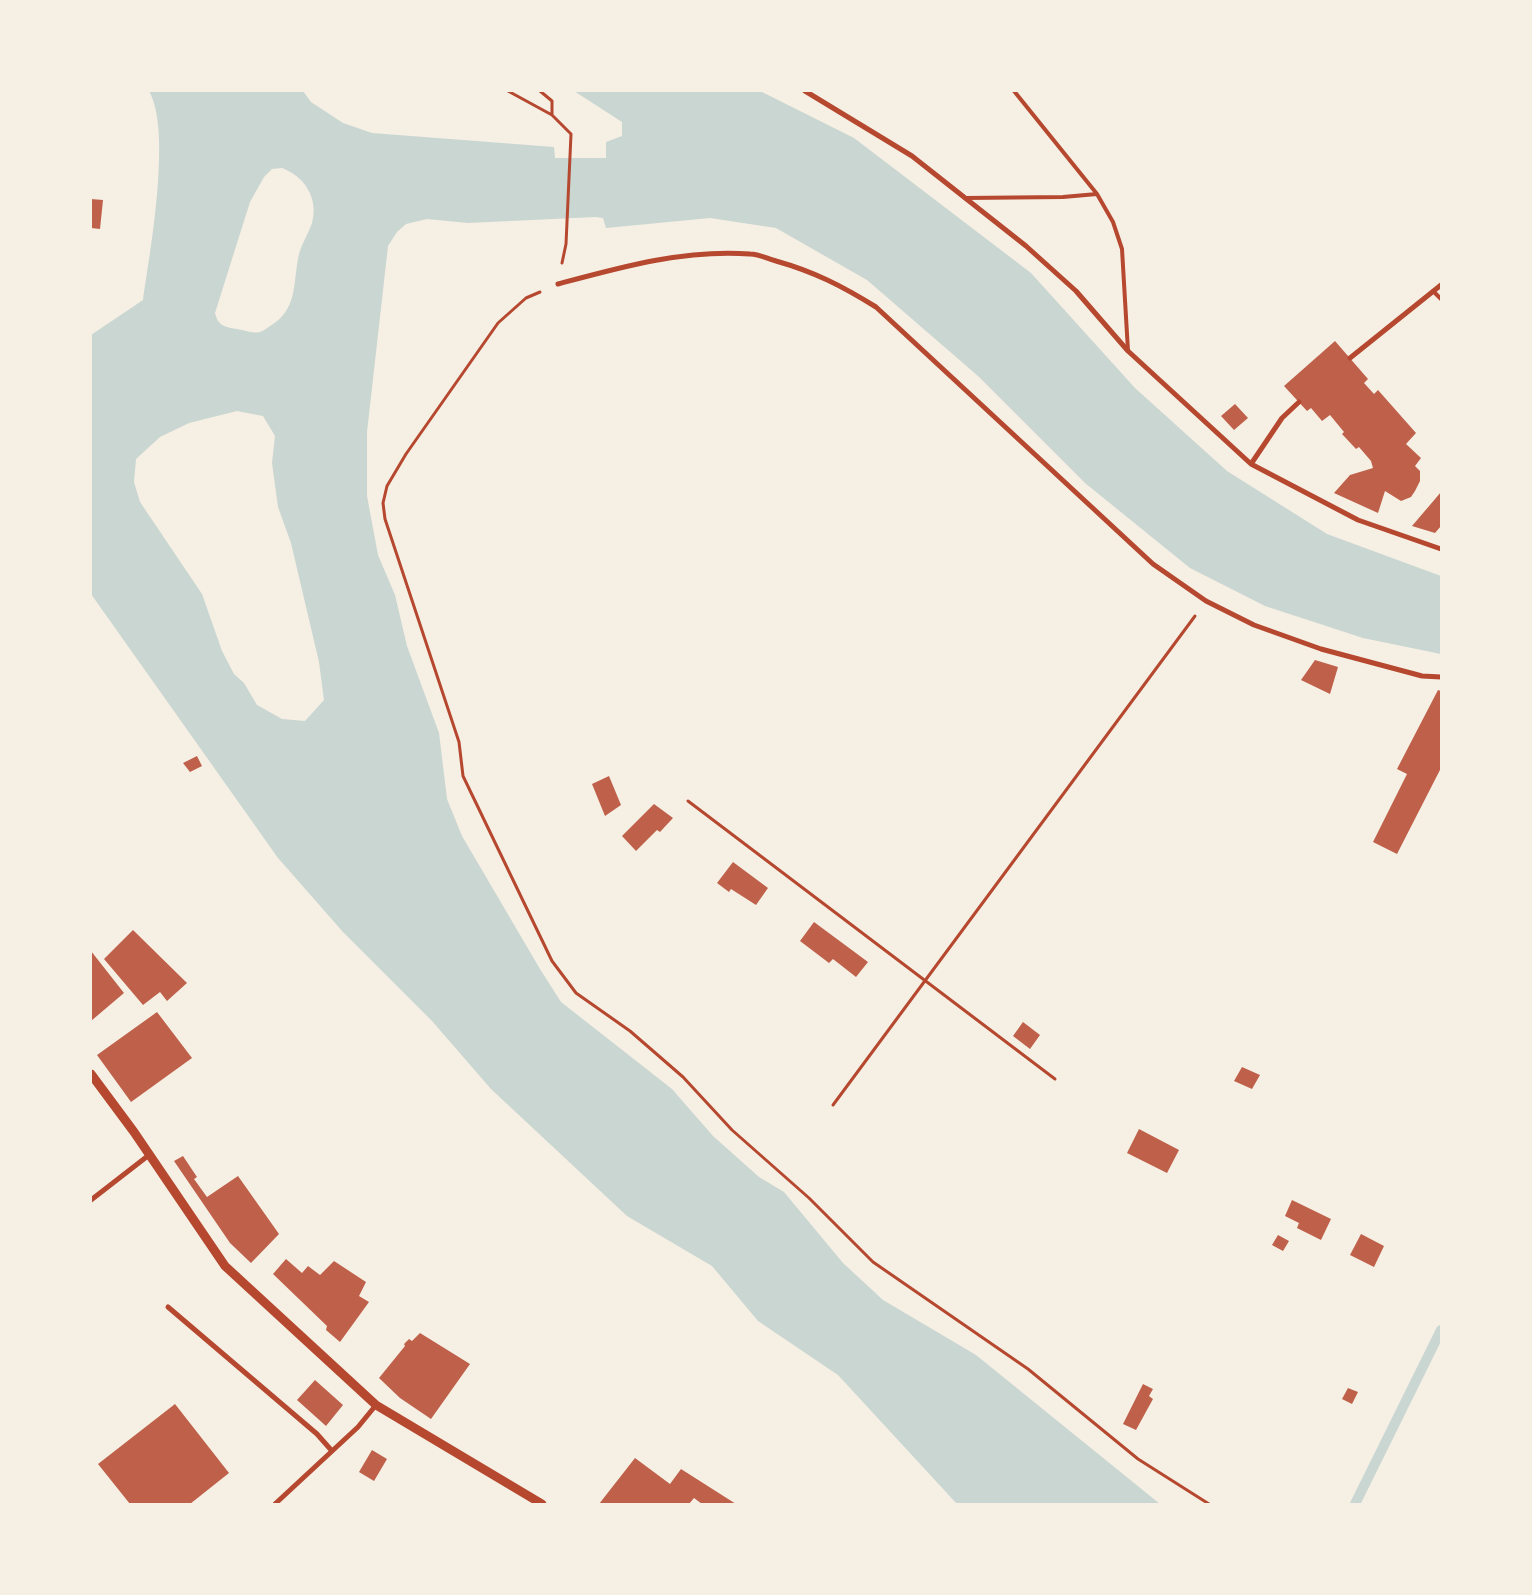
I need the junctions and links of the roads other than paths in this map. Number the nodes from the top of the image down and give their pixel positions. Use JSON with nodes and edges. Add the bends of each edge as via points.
{"nodes":[{"id":1,"x":805,"y":91,"type":"edge"},
{"id":2,"x":1014,"y":91,"type":"edge"},
{"id":3,"x":1097,"y":194,"type":"junction"},
{"id":4,"x":965,"y":198,"type":"junction"},
{"id":5,"x":558,"y":284,"type":"road end"},
{"id":6,"x":1441,"y":285,"type":"edge"},
{"id":7,"x":1433,"y":291,"type":"junction"},
{"id":8,"x":1441,"y":299,"type":"edge"},
{"id":9,"x":1128,"y":352,"type":"junction"},
{"id":10,"x":1350,"y":358,"type":"dead end"},
{"id":11,"x":1299,"y":402,"type":"dead end"},
{"id":12,"x":1252,"y":464,"type":"junction"},
{"id":13,"x":1441,"y":549,"type":"edge"},
{"id":14,"x":1441,"y":676,"type":"edge"},
{"id":15,"x":91,"y":1074,"type":"edge"},
{"id":16,"x":149,"y":1155,"type":"junction"},
{"id":17,"x":91,"y":1200,"type":"edge"},
{"id":18,"x":168,"y":1307,"type":"dead end"},
{"id":19,"x":376,"y":1405,"type":"junction"},
{"id":20,"x":332,"y":1451,"type":"junction"},
{"id":21,"x":275,"y":1504,"type":"edge"},
{"id":22,"x":542,"y":1504,"type":"edge"}],
"edges":[{"from":1,"to":4,"type":"street","via":[[912,156]]},
{"from":2,"to":3,"type":"lane"},
{"from":3,"to":4,"type":"lane"},
{"from":3,"to":9,"type":"lane","via":[[1113,222],[1122,249]]},
{"from":4,"to":9,"type":"street","via":[[1076,291]]},
{"from":5,"to":14,"type":"street","via":[[628,265],[696,254],[752,254],[837,283],[876,307],[1153,564],[1206,601],[1254,625],[1321,650],[1422,676]]},
{"from":6,"to":7,"type":"street"},
{"from":7,"to":8,"type":"lane"},
{"from":7,"to":10,"type":"street"},
{"from":9,"to":12,"type":"street"},
{"from":11,"to":12,"type":"street","via":[[1282,418]]},
{"from":12,"to":13,"type":"street","via":[[1358,520]]},
{"from":15,"to":16,"type":"street"},
{"from":16,"to":17,"type":"street"},
{"from":16,"to":19,"type":"street","via":[[225,1266]]},
{"from":18,"to":20,"type":"street","via":[[317,1434]]},
{"from":19,"to":20,"type":"street"},
{"from":19,"to":22,"type":"street"},
{"from":20,"to":21,"type":"street"}]}
